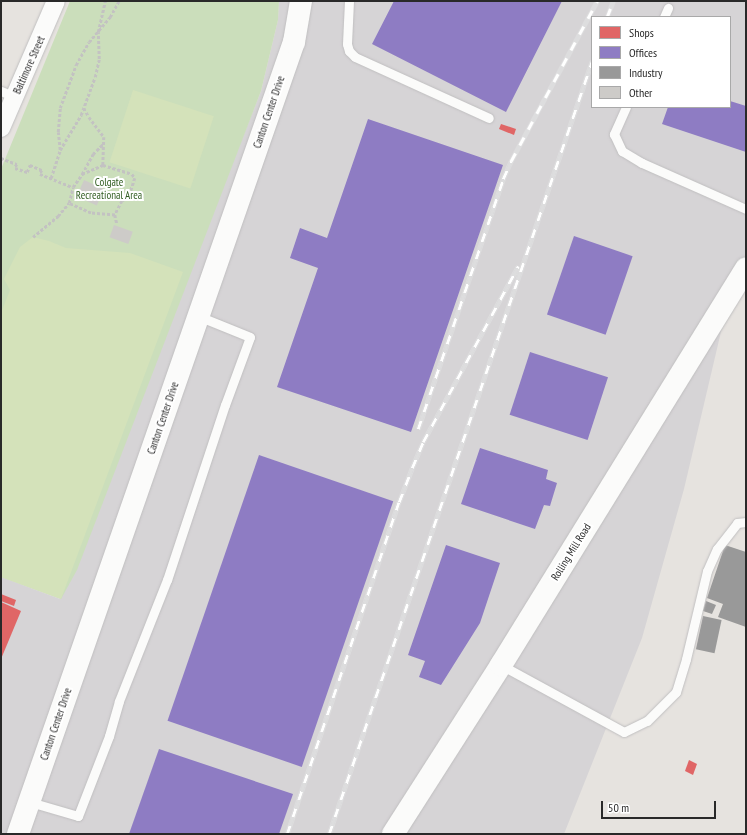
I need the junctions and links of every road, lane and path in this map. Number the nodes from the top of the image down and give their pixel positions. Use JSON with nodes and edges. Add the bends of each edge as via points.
{"nodes":[{"id":1,"x":56,"y":1,"type":"edge"},
{"id":2,"x":105,"y":1,"type":"edge"},
{"id":3,"x":119,"y":1,"type":"edge"},
{"id":4,"x":301,"y":1,"type":"edge"},
{"id":5,"x":349,"y":1,"type":"edge"},
{"id":6,"x":668,"y":8,"type":"dead end"},
{"id":7,"x":664,"y":16,"type":"edge"},
{"id":8,"x":98,"y":32,"type":"junction"},
{"id":9,"x":8,"y":94,"type":"edge"},
{"id":10,"x":84,"y":108,"type":"junction"},
{"id":11,"x":626,"y":108,"type":"edge"},
{"id":12,"x":489,"y":118,"type":"dead end"},
{"id":13,"x":1,"y":128,"type":"edge"},
{"id":14,"x":104,"y":143,"type":"junction"},
{"id":15,"x":60,"y":150,"type":"junction"},
{"id":16,"x":1,"y":158,"type":"edge"},
{"id":17,"x":103,"y":165,"type":"junction"},
{"id":18,"x":82,"y":174,"type":"junction"},
{"id":19,"x":51,"y":178,"type":"junction"},
{"id":20,"x":73,"y":187,"type":"junction"},
{"id":21,"x":68,"y":203,"type":"junction"},
{"id":22,"x":746,"y":209,"type":"edge"},
{"id":23,"x":115,"y":215,"type":"junction"},
{"id":24,"x":117,"y":224,"type":"dead end"},
{"id":25,"x":33,"y":237,"type":"dead end"},
{"id":26,"x":746,"y":269,"type":"edge"},
{"id":27,"x":198,"y":316,"type":"junction"},
{"id":28,"x":746,"y":522,"type":"edge"},
{"id":29,"x":501,"y":665,"type":"junction"},
{"id":30,"x":30,"y":802,"type":"junction"},
{"id":31,"x":18,"y":834,"type":"edge"},
{"id":32,"x":394,"y":834,"type":"edge"}],
"edges":[{"from":1,"to":9,"type":"street","name":"Baltimore Street"},
{"from":2,"to":8,"type":"path"},
{"from":3,"to":8,"type":"path"},
{"from":4,"to":27,"type":"street","name":"Canton Center Drive","via":[[294,42]]},
{"from":5,"to":12,"type":"lane","via":[[347,44],[355,57]]},
{"from":6,"to":7,"type":"lane"},
{"from":8,"to":10,"type":"path","via":[[99,59]]},
{"from":8,"to":15,"type":"path","via":[[76,65],[60,108]]},
{"from":9,"to":13,"type":"street","name":"Baltimore Street"},
{"from":10,"to":14,"type":"path","via":[[104,137]]},
{"from":10,"to":15,"type":"path"},
{"from":11,"to":22,"type":"lane","via":[[614,134],[622,152],[642,164]]},
{"from":14,"to":17,"type":"path"},
{"from":14,"to":18,"type":"path","via":[[93,154]]},
{"from":15,"to":19,"type":"path"},
{"from":16,"to":19,"type":"path","via":[[17,164],[15,168],[27,172],[30,165],[36,167],[42,170],[40,174]]},
{"from":17,"to":18,"type":"path"},
{"from":17,"to":23,"type":"path","via":[[132,174],[135,178],[129,197],[122,201]]},
{"from":18,"to":20,"type":"path"},
{"from":19,"to":20,"type":"path"},
{"from":20,"to":21,"type":"path"},
{"from":21,"to":23,"type":"path","via":[[91,213]]},
{"from":21,"to":25,"type":"path","via":[[58,216]]},
{"from":23,"to":24,"type":"path"},
{"from":26,"to":29,"type":"street","name":"Rolling Mill Road"},
{"from":27,"to":30,"type":"street","name":"Canton Center Drive"},
{"from":27,"to":30,"type":"lane","via":[[250,337],[225,404],[167,580],[119,700],[109,736],[78,816]]},
{"from":28,"to":29,"type":"lane","via":[[737,523],[717,549],[707,571],[676,692],[647,721],[624,732]]},
{"from":29,"to":32,"type":"street","name":"Rolling Mill Road"},
{"from":30,"to":31,"type":"street","name":"Canton Center Drive"}]}
